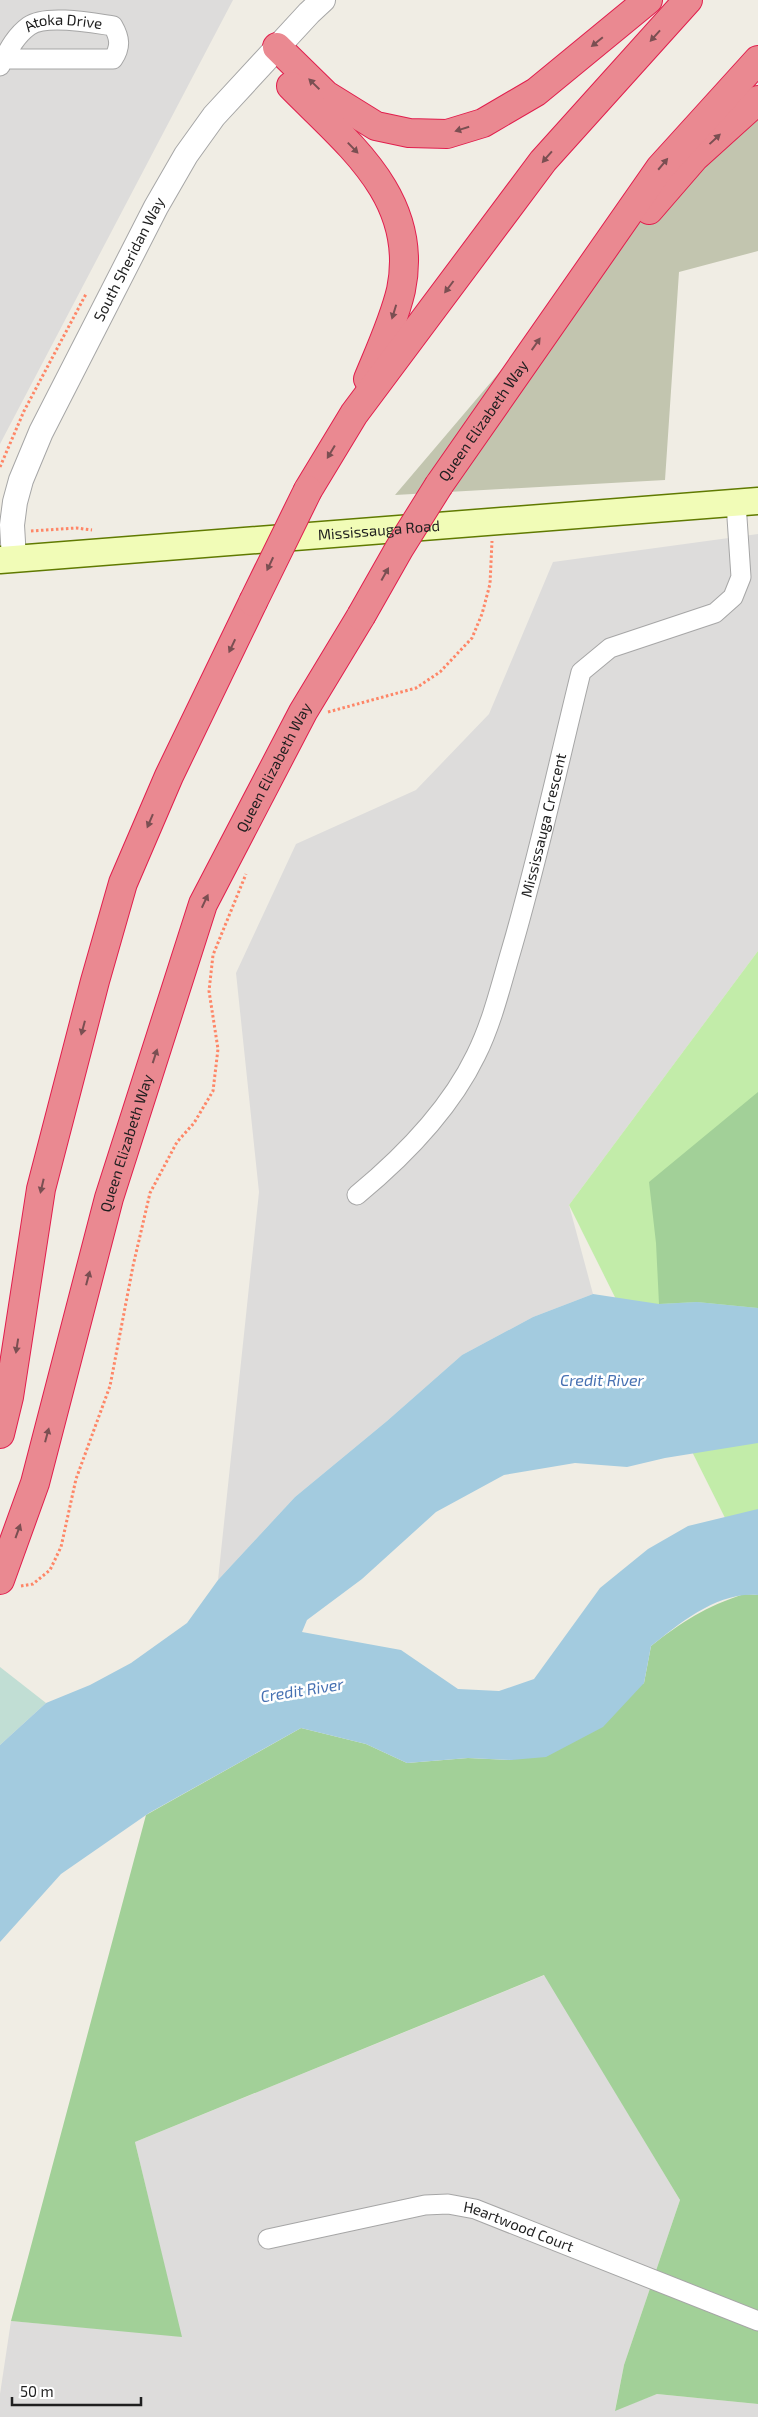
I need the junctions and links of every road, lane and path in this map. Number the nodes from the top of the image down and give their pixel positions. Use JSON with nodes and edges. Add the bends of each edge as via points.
{"nodes":[{"id":1,"x":323,"y":0,"type":"edge"},
{"id":2,"x":648,"y":0,"type":"edge"},
{"id":3,"x":688,"y":0,"type":"edge"},
{"id":4,"x":271,"y":53,"type":"junction"},
{"id":5,"x":758,"y":60,"type":"edge"},
{"id":6,"x":2,"y":63,"type":"edge"},
{"id":7,"x":758,"y":100,"type":"edge"},
{"id":8,"x":554,"y":318,"type":"junction"},
{"id":9,"x":354,"y":414,"type":"junction"},
{"id":10,"x":747,"y":502,"type":"edge"},
{"id":11,"x":493,"y":521,"type":"junction"},
{"id":12,"x":7,"y":559,"type":"edge"},
{"id":13,"x":323,"y":718,"type":"dead end"},
{"id":14,"x":246,"y":872,"type":"dead end"},
{"id":15,"x":357,"y":1195,"type":"dead end"},
{"id":16,"x":0,"y":1434,"type":"edge"},
{"id":17,"x":5,"y":1581,"type":"edge"},
{"id":18,"x":268,"y":2239,"type":"dead end"},
{"id":19,"x":758,"y":2321,"type":"edge"}],
"edges":[{"from":1,"to":4,"type":"street","name":"South Sheridan Way"},
{"from":2,"to":4,"type":"highway","one_way":true,"via":[[536,92],[483,123],[447,134],[409,133],[376,126],[326,95]]},
{"from":3,"to":9,"type":"highway","one_way":true,"via":[[543,161]]},
{"from":4,"to":9,"type":"highway","one_way":true,"via":[[365,161],[387,193],[401,228],[404,261],[400,290]]},
{"from":4,"to":12,"type":"street","name":"South Sheridan Way","via":[[214,116],[186,155],[100,314],[41,432],[21,480]]},
{"from":8,"to":5,"type":"highway","name":"Queen Elizabeth Way","one_way":true,"via":[[660,168]]},
{"from":6,"to":6,"type":"street","name":"Atoka Drive","via":[[14,40],[30,25],[43,21],[82,21],[113,26],[120,37],[113,59]]},
{"from":8,"to":7,"type":"highway","one_way":true,"via":[[694,158]]},
{"from":17,"to":8,"type":"highway","name":"Queen Elizabeth Way","one_way":true,"bridge":true,"via":[[35,1483],[109,1198],[203,904],[303,712],[399,548]]},
{"from":9,"to":16,"type":"highway","one_way":true,"bridge":true,"via":[[308,490],[169,776],[123,883],[41,1189],[9,1397]]},
{"from":10,"to":11,"type":"main road","name":"Mississauga Road"},
{"from":10,"to":15,"type":"street","name":"Mississauga Crescent","via":[[741,577],[733,597],[715,613],[610,648],[581,672],[523,910],[476,1055],[445,1104],[390,1167]]},
{"from":11,"to":12,"type":"main road","name":"Mississauga Road"},
{"from":11,"to":13,"type":"path","via":[[490,584],[472,638],[440,672],[416,688],[329,712]]},
{"from":14,"to":17,"type":"path","via":[[213,955],[208,991],[218,1049],[213,1091],[194,1123],[177,1142],[150,1193],[132,1266],[110,1386],[76,1479],[61,1547],[50,1570],[33,1584]]},
{"from":18,"to":19,"type":"street","name":"Heartwood Court","via":[[425,2205],[448,2204],[475,2209]]}]}
